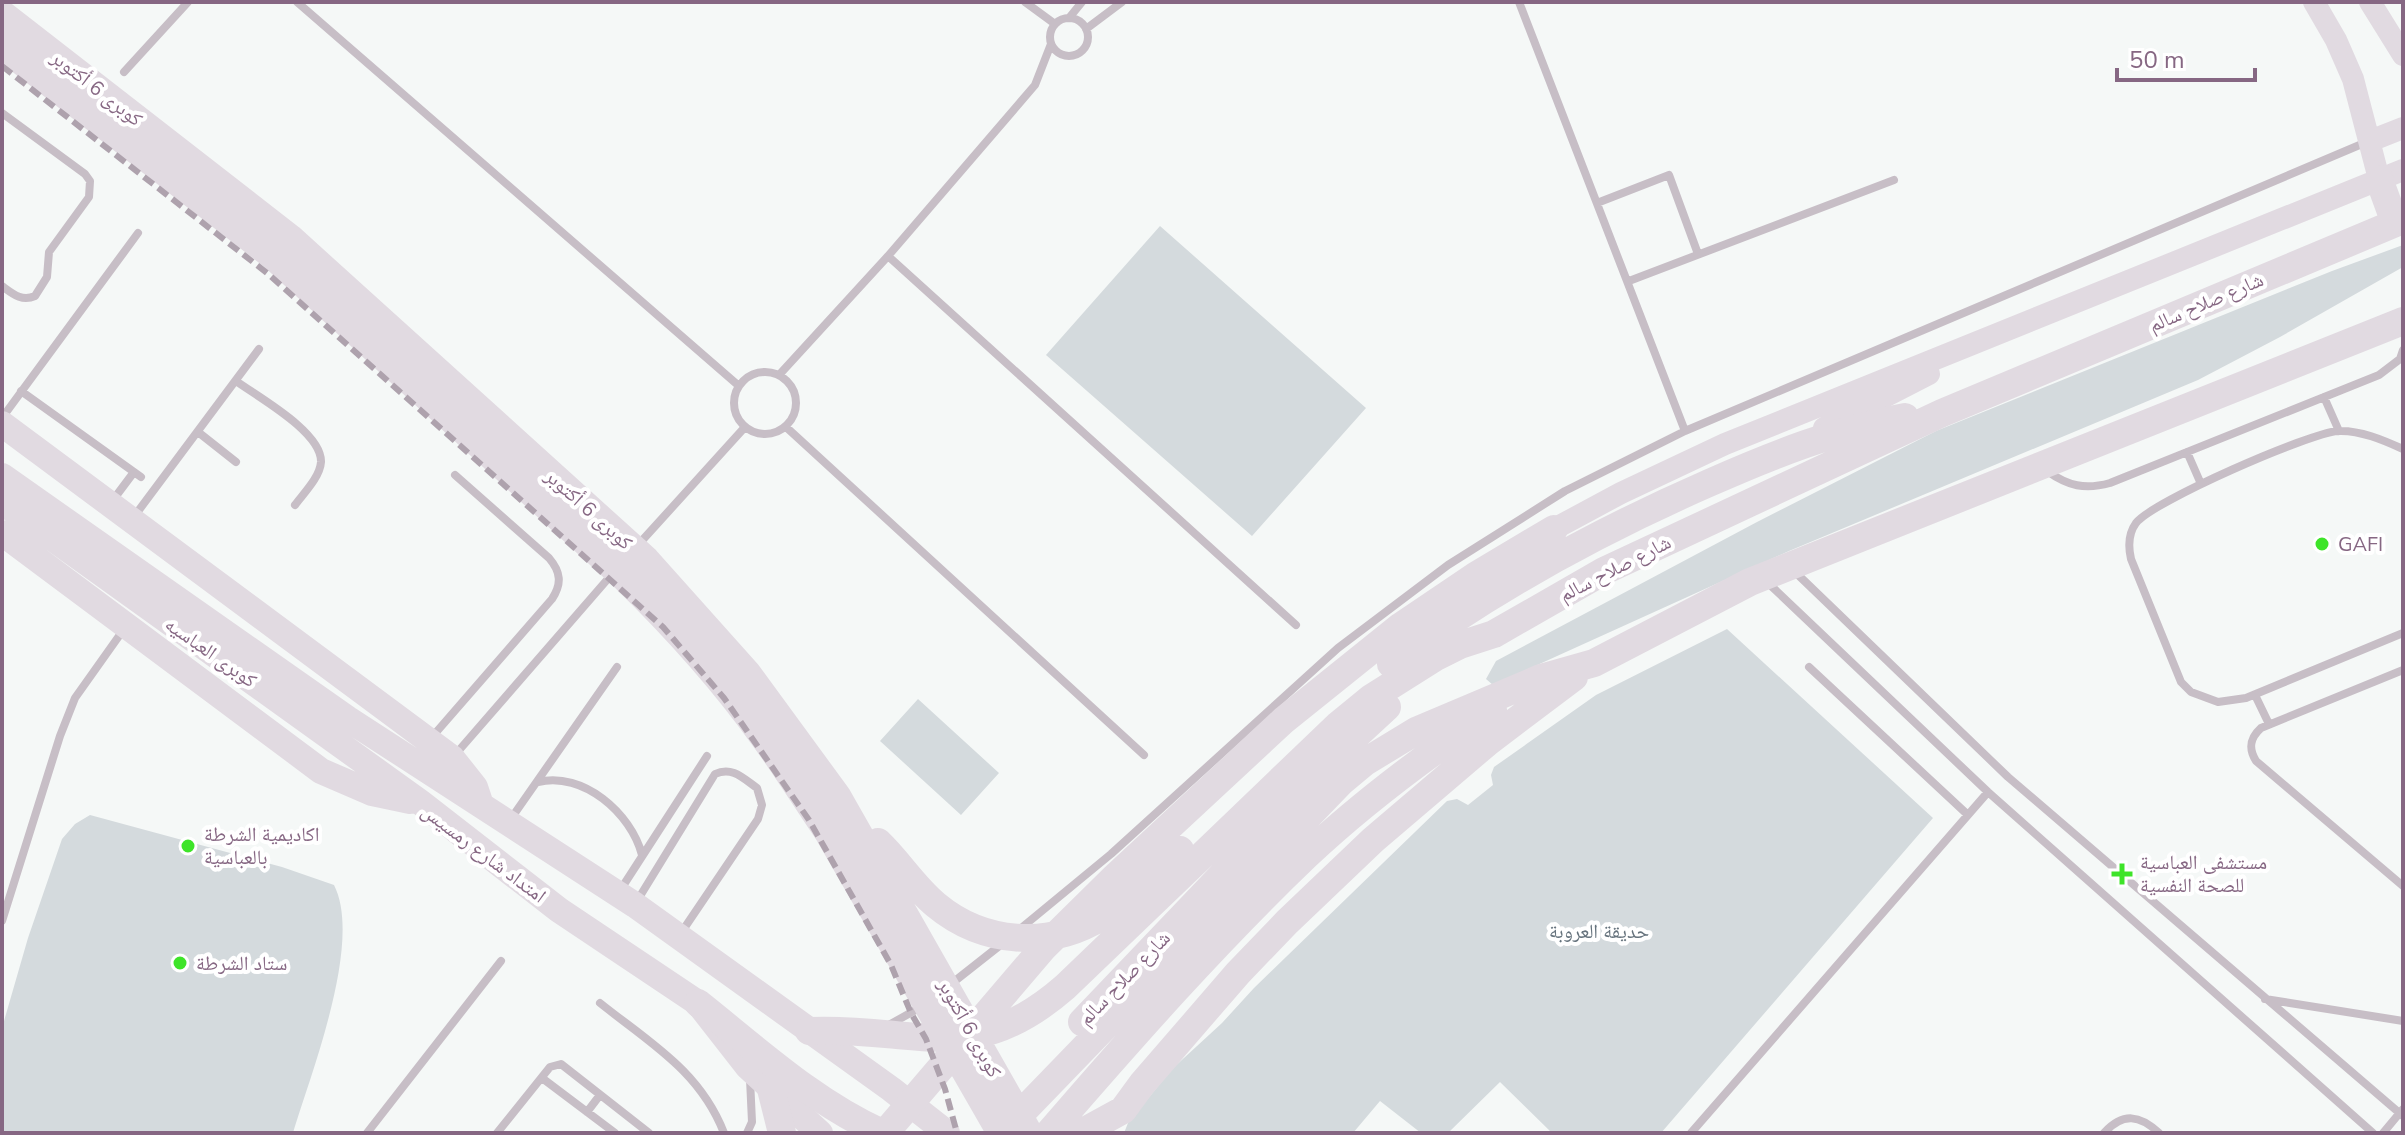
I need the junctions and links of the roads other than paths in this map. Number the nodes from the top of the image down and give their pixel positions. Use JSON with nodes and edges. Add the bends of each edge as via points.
{"nodes":[{"id":1,"x":188,"y":2,"type":"edge"},
{"id":2,"x":297,"y":2,"type":"edge"},
{"id":3,"x":1025,"y":2,"type":"edge"},
{"id":4,"x":1082,"y":2,"type":"edge"},
{"id":5,"x":1122,"y":2,"type":"edge"},
{"id":6,"x":1519,"y":2,"type":"edge"},
{"id":7,"x":2314,"y":2,"type":"edge"},
{"id":8,"x":2370,"y":2,"type":"edge"},
{"id":9,"x":2,"y":14,"type":"edge"},
{"id":10,"x":1069,"y":18,"type":"junction"},
{"id":11,"x":1055,"y":24,"type":"junction"},
{"id":12,"x":1086,"y":29,"type":"junction"},
{"id":13,"x":1051,"y":44,"type":"junction"},
{"id":14,"x":2,"y":46,"type":"edge"},
{"id":15,"x":2403,"y":55,"type":"edge"},
{"id":16,"x":124,"y":72,"type":"dead end"},
{"id":17,"x":2,"y":113,"type":"edge"},
{"id":18,"x":2403,"y":128,"type":"edge"},
{"id":19,"x":2370,"y":141,"type":"junction"},
{"id":20,"x":2391,"y":175,"type":"edge"},
{"id":21,"x":1894,"y":180,"type":"dead end"},
{"id":22,"x":1597,"y":203,"type":"junction"},
{"id":23,"x":2399,"y":221,"type":"edge"},
{"id":24,"x":138,"y":233,"type":"dead end"},
{"id":25,"x":1698,"y":254,"type":"junction"},
{"id":26,"x":888,"y":256,"type":"junction"},
{"id":27,"x":1629,"y":281,"type":"junction"},
{"id":28,"x":2,"y":286,"type":"edge"},
{"id":29,"x":2403,"y":321,"type":"edge"},
{"id":30,"x":1975,"y":341,"type":"junction"},
{"id":31,"x":259,"y":349,"type":"dead end"},
{"id":32,"x":2403,"y":350,"type":"edge"},
{"id":33,"x":779,"y":375,"type":"junction"},
{"id":34,"x":236,"y":381,"type":"junction"},
{"id":35,"x":739,"y":386,"type":"junction"},
{"id":36,"x":21,"y":391,"type":"junction"},
{"id":37,"x":2324,"y":397,"type":"junction"},
{"id":38,"x":1942,"y":413,"type":"junction"},
{"id":39,"x":2,"y":421,"type":"edge"},
{"id":40,"x":745,"y":427,"type":"junction"},
{"id":41,"x":786,"y":427,"type":"junction"},
{"id":42,"x":1685,"y":431,"type":"junction"},
{"id":43,"x":2339,"y":431,"type":"junction"},
{"id":44,"x":198,"y":432,"type":"junction"},
{"id":45,"x":2403,"y":449,"type":"edge"},
{"id":46,"x":2187,"y":452,"type":"junction"},
{"id":47,"x":1770,"y":456,"type":"junction"},
{"id":48,"x":236,"y":462,"type":"dead end"},
{"id":49,"x":2040,"y":466,"type":"junction"},
{"id":50,"x":455,"y":475,"type":"dead end"},
{"id":51,"x":2,"y":476,"type":"edge"},
{"id":52,"x":2201,"y":484,"type":"junction"},
{"id":53,"x":2,"y":502,"type":"edge"},
{"id":54,"x":295,"y":505,"type":"dead end"},
{"id":55,"x":121,"y":512,"type":"junction"},
{"id":56,"x":1554,"y":529,"type":"joint"},
{"id":57,"x":2,"y":533,"type":"edge"},
{"id":58,"x":630,"y":555,"type":"dead end"},
{"id":59,"x":42,"y":563,"type":"junction"},
{"id":60,"x":620,"y":566,"type":"dead end"},
{"id":61,"x":1789,"y":566,"type":"junction"},
{"id":62,"x":1762,"y":577,"type":"junction"},
{"id":63,"x":97,"y":602,"type":"junction"},
{"id":64,"x":127,"y":625,"type":"junction"},
{"id":65,"x":1296,"y":625,"type":"dead end"},
{"id":66,"x":2403,"y":633,"type":"edge"},
{"id":67,"x":1460,"y":645,"type":"junction"},
{"id":68,"x":1594,"y":663,"type":"junction"},
{"id":69,"x":617,"y":667,"type":"dead end"},
{"id":70,"x":1809,"y":667,"type":"dead end"},
{"id":71,"x":2403,"y":670,"type":"edge"},
{"id":72,"x":1541,"y":678,"type":"junction"},
{"id":73,"x":2255,"y":695,"type":"junction"},
{"id":74,"x":2269,"y":724,"type":"junction"},
{"id":75,"x":340,"y":728,"type":"junction"},
{"id":76,"x":429,"y":740,"type":"junction"},
{"id":77,"x":1144,"y":755,"type":"dead end"},
{"id":78,"x":707,"y":756,"type":"dead end"},
{"id":79,"x":452,"y":758,"type":"junction"},
{"id":80,"x":538,"y":782,"type":"junction"},
{"id":81,"x":1988,"y":792,"type":"junction"},
{"id":82,"x":420,"y":802,"type":"junction"},
{"id":83,"x":481,"y":805,"type":"junction"},
{"id":84,"x":1968,"y":815,"type":"junction"},
{"id":85,"x":854,"y":821,"type":"junction"},
{"id":86,"x":508,"y":823,"type":"junction"},
{"id":87,"x":642,"y":855,"type":"junction"},
{"id":88,"x":2403,"y":886,"type":"edge"},
{"id":89,"x":626,"y":899,"type":"junction"},
{"id":90,"x":2,"y":921,"type":"edge"},
{"id":91,"x":679,"y":936,"type":"junction"},
{"id":92,"x":501,"y":961,"type":"dead end"},
{"id":93,"x":1065,"y":987,"type":"junction"},
{"id":94,"x":2264,"y":999,"type":"junction"},
{"id":95,"x":600,"y":1003,"type":"dead end"},
{"id":96,"x":698,"y":1003,"type":"junction"},
{"id":97,"x":2403,"y":1021,"type":"edge"},
{"id":98,"x":809,"y":1031,"type":"junction"},
{"id":99,"x":876,"y":1032,"type":"junction"},
{"id":100,"x":748,"y":1067,"type":"junction"},
{"id":101,"x":542,"y":1078,"type":"junction"},
{"id":102,"x":1142,"y":1084,"type":"junction"},
{"id":103,"x":771,"y":1089,"type":"junction"},
{"id":104,"x":600,"y":1095,"type":"junction"},
{"id":105,"x":587,"y":1112,"type":"junction"},
{"id":106,"x":2402,"y":1113,"type":"edge"},
{"id":107,"x":1119,"y":1121,"type":"edge"},
{"id":108,"x":367,"y":1133,"type":"edge"},
{"id":109,"x":497,"y":1133,"type":"edge"},
{"id":110,"x":615,"y":1133,"type":"edge"},
{"id":111,"x":649,"y":1133,"type":"edge"},
{"id":112,"x":724,"y":1133,"type":"edge"},
{"id":113,"x":747,"y":1133,"type":"edge"},
{"id":114,"x":782,"y":1133,"type":"edge"},
{"id":115,"x":820,"y":1133,"type":"edge"},
{"id":116,"x":883,"y":1133,"type":"edge"},
{"id":117,"x":947,"y":1133,"type":"edge"},
{"id":118,"x":977,"y":1133,"type":"edge"},
{"id":119,"x":1002,"y":1133,"type":"edge"},
{"id":120,"x":1029,"y":1133,"type":"edge"},
{"id":121,"x":1049,"y":1133,"type":"edge"},
{"id":122,"x":1081,"y":1133,"type":"edge"},
{"id":123,"x":1691,"y":1133,"type":"edge"},
{"id":124,"x":2104,"y":1133,"type":"edge"},
{"id":125,"x":2159,"y":1133,"type":"edge"},
{"id":126,"x":2373,"y":1133,"type":"edge"},
{"id":127,"x":2383,"y":1133,"type":"edge"}],
"edges":[{"from":1,"to":16,"type":"lane"},
{"from":2,"to":35,"type":"lane"},
{"from":3,"to":11,"type":"lane"},
{"from":4,"to":10,"type":"lane"},
{"from":5,"to":12,"type":"lane"},
{"from":6,"to":22,"type":"lane"},
{"from":7,"to":19,"type":"main road","via":[[2353,79]]},
{"from":8,"to":15,"type":"main road"},
{"from":9,"to":85,"type":"highway","name":"كوبرى 6 أكتوبر","via":[[290,238],[646,560],[767,697]]},
{"from":10,"to":11,"type":"lane"},
{"from":10,"to":12,"type":"lane"},
{"from":11,"to":13,"type":"lane"},
{"from":12,"to":13,"type":"lane","via":[[1086,44],[1076,54],[1062,54]]},
{"from":13,"to":26,"type":"lane","via":[[1035,85]]},
{"from":14,"to":119,"type":"highway","name":"كوبرى 6 أكتوبر","via":[[273,256],[689,643],[764,736],[828,832]]},
{"from":17,"to":28,"type":"lane","via":[[85,174],[91,189],[49,252],[47,277],[35,296],[17,297]]},
{"from":18,"to":19,"type":"main road"},
{"from":19,"to":20,"type":"main road"},
{"from":19,"to":42,"type":"lane"},
{"from":20,"to":23,"type":"highway"},
{"from":20,"to":30,"type":"main road"},
{"from":21,"to":25,"type":"lane"},
{"from":22,"to":25,"type":"lane","via":[[1669,175]]},
{"from":22,"to":27,"type":"lane"},
{"from":23,"to":38,"type":"highway","name":"شارع صلاح سالم"},
{"from":24,"to":36,"type":"lane"},
{"from":25,"to":27,"type":"lane"},
{"from":26,"to":33,"type":"lane"},
{"from":26,"to":65,"type":"lane"},
{"from":27,"to":42,"type":"lane"},
{"from":29,"to":49,"type":"highway","name":"شارع صلاح سالم"},
{"from":30,"to":47,"type":"main road","via":[[1936,371]]},
{"from":30,"to":56,"type":"main road","via":[[1725,444]]},
{"from":31,"to":34,"type":"lane"},
{"from":32,"to":37,"type":"lane","via":[[2390,369]]},
{"from":33,"to":35,"type":"lane","via":[[753,375]]},
{"from":33,"to":41,"type":"lane","via":[[795,395],[795,413]]},
{"from":34,"to":44,"type":"lane"},
{"from":34,"to":54,"type":"lane","via":[[314,440],[321,462],[318,473]]},
{"from":35,"to":40,"type":"lane","via":[[735,412]]},
{"from":36,"to":39,"type":"lane"},
{"from":36,"to":55,"type":"lane","via":[[137,474]]},
{"from":37,"to":43,"type":"lane"},
{"from":37,"to":46,"type":"lane"},
{"from":38,"to":47,"type":"highway","via":[[1881,422]]},
{"from":38,"to":67,"type":"highway","name":"شارع صلاح سالم","via":[[1604,571],[1494,634]]},
{"from":39,"to":55,"type":"main road","name":"امتداد شارع رمسيس"},
{"from":40,"to":41,"type":"lane","via":[[769,434]]},
{"from":40,"to":58,"type":"lane"},
{"from":41,"to":77,"type":"lane"},
{"from":42,"to":99,"type":"lane","via":[[1541,505],[1392,605],[1064,893],[936,996]]},
{"from":43,"to":45,"type":"lane"},
{"from":43,"to":52,"type":"lane"},
{"from":44,"to":48,"type":"lane"},
{"from":44,"to":55,"type":"lane"},
{"from":46,"to":49,"type":"lane","via":[[2094,486],[2065,484]]},
{"from":46,"to":52,"type":"lane"},
{"from":47,"to":85,"type":"highway","via":[[1557,558],[1411,650],[1324,716],[1122,903],[1076,929],[1023,938],[970,927],[935,905]]},
{"from":49,"to":61,"type":"highway","name":"شارع صلاح سالم"},
{"from":50,"to":76,"type":"lane","via":[[549,558],[557,567],[559,590]]},
{"from":51,"to":75,"type":"main road","name":"كوبرى العباسيه"},
{"from":52,"to":73,"type":"lane","via":[[2144,515],[2128,546],[2131,559],[2181,682],[2191,692],[2218,702]]},
{"from":53,"to":75,"type":"main road","name":"كوبرى العباسيه"},
{"from":55,"to":59,"type":"main road","via":[[88,517],[76,541]]},
{"from":55,"to":63,"type":"main road","via":[[124,542],[99,575]]},
{"from":55,"to":76,"type":"main road","name":"امتداد شارع رمسيس"},
{"from":56,"to":116,"type":"highway","via":[[1401,626],[1284,720],[1044,947]]},
{"from":57,"to":59,"type":"main road","name":"امتداد شارع رمسيس"},
{"from":59,"to":63,"type":"main road","name":"امتداد شارع رمسيس"},
{"from":60,"to":79,"type":"lane"},
{"from":61,"to":62,"type":"highway","name":"شارع صلاح سالم"},
{"from":61,"to":94,"type":"lane","via":[[2008,777]]},
{"from":62,"to":68,"type":"highway","name":"شارع صلاح سالم"},
{"from":62,"to":81,"type":"lane"},
{"from":63,"to":64,"type":"main road","name":"امتداد شارع رمسيس"},
{"from":64,"to":82,"type":"main road","name":"امتداد شارع رمسيس","via":[[321,771],[372,793]]},
{"from":64,"to":90,"type":"lane","via":[[75,698]]},
{"from":66,"to":73,"type":"lane"},
{"from":67,"to":93,"type":"highway","via":[[1387,687],[1338,725]]},
{"from":67,"to":118,"type":"highway","name":"شارع صلاح سالم","via":[[1347,744]]},
{"from":68,"to":72,"type":"highway","name":"شارع صلاح سالم"},
{"from":68,"to":102,"type":"highway","via":[[1488,742],[1373,840],[1238,973]]},
{"from":69,"to":80,"type":"lane"},
{"from":70,"to":84,"type":"lane"},
{"from":71,"to":74,"type":"lane"},
{"from":72,"to":119,"type":"highway","name":"شارع صلاح سالم","via":[[1416,731],[1341,782]]},
{"from":72,"to":121,"type":"highway","via":[[1418,763],[1306,856]]},
{"from":73,"to":74,"type":"lane"},
{"from":74,"to":88,"type":"lane","via":[[2252,740],[2256,761]]},
{"from":75,"to":82,"type":"main road","name":"كوبرى العباسيه"},
{"from":75,"to":83,"type":"main road","name":"امتداد شارع رمسيس"},
{"from":76,"to":79,"type":"main road","name":"امتداد شارع رمسيس"},
{"from":78,"to":87,"type":"lane"},
{"from":79,"to":83,"type":"main road","name":"امتداد شارع رمسيس","via":[[475,787]]},
{"from":80,"to":86,"type":"lane"},
{"from":80,"to":87,"type":"lane","via":[[567,780],[617,810],[633,830]]},
{"from":81,"to":84,"type":"lane"},
{"from":81,"to":126,"type":"lane"},
{"from":82,"to":96,"type":"main road","name":"امتداد شارع رمسيس","via":[[559,910]]},
{"from":83,"to":86,"type":"main road","name":"امتداد شارع رمسيس"},
{"from":84,"to":123,"type":"lane"},
{"from":85,"to":120,"type":"highway","name":"كوبرى 6 أكتوبر"},
{"from":86,"to":89,"type":"main road","name":"امتداد شارع رمسيس"},
{"from":87,"to":89,"type":"lane"},
{"from":89,"to":91,"type":"main road","name":"امتداد شارع رمسيس"},
{"from":89,"to":91,"type":"lane","via":[[715,774],[733,771],[757,788],[762,805],[758,819]]},
{"from":91,"to":98,"type":"main road","name":"امتداد شارع رمسيس"},
{"from":92,"to":108,"type":"lane"},
{"from":93,"to":99,"type":"highway","via":[[1016,1023],[978,1036],[926,1039]]},
{"from":93,"to":102,"type":"highway","via":[[1082,1038],[1121,1076]]},
{"from":94,"to":97,"type":"lane"},
{"from":94,"to":106,"type":"lane"},
{"from":95,"to":112,"type":"lane","via":[[688,1073],[712,1105]]},
{"from":96,"to":100,"type":"main road","name":"امتداد شارع رمسيس"},
{"from":96,"to":116,"type":"highway","via":[[792,1078]]},
{"from":98,"to":99,"type":"highway"},
{"from":98,"to":117,"type":"main road","name":"امتداد شارع رمسيس"},
{"from":100,"to":103,"type":"main road","name":"امتداد شارع رمسيس"},
{"from":100,"to":113,"type":"lane","via":[[753,1104]]},
{"from":101,"to":104,"type":"lane","via":[[561,1064]]},
{"from":101,"to":105,"type":"lane"},
{"from":101,"to":109,"type":"lane"},
{"from":102,"to":107,"type":"highway"},
{"from":103,"to":114,"type":"highway"},
{"from":103,"to":115,"type":"main road","name":"امتداد شارع رمسيس"},
{"from":104,"to":105,"type":"lane"},
{"from":104,"to":111,"type":"lane"},
{"from":105,"to":110,"type":"lane"},
{"from":106,"to":127,"type":"lane"},
{"from":107,"to":122,"type":"highway"},
{"from":124,"to":125,"type":"lane","via":[[2129,1117]]}]}
